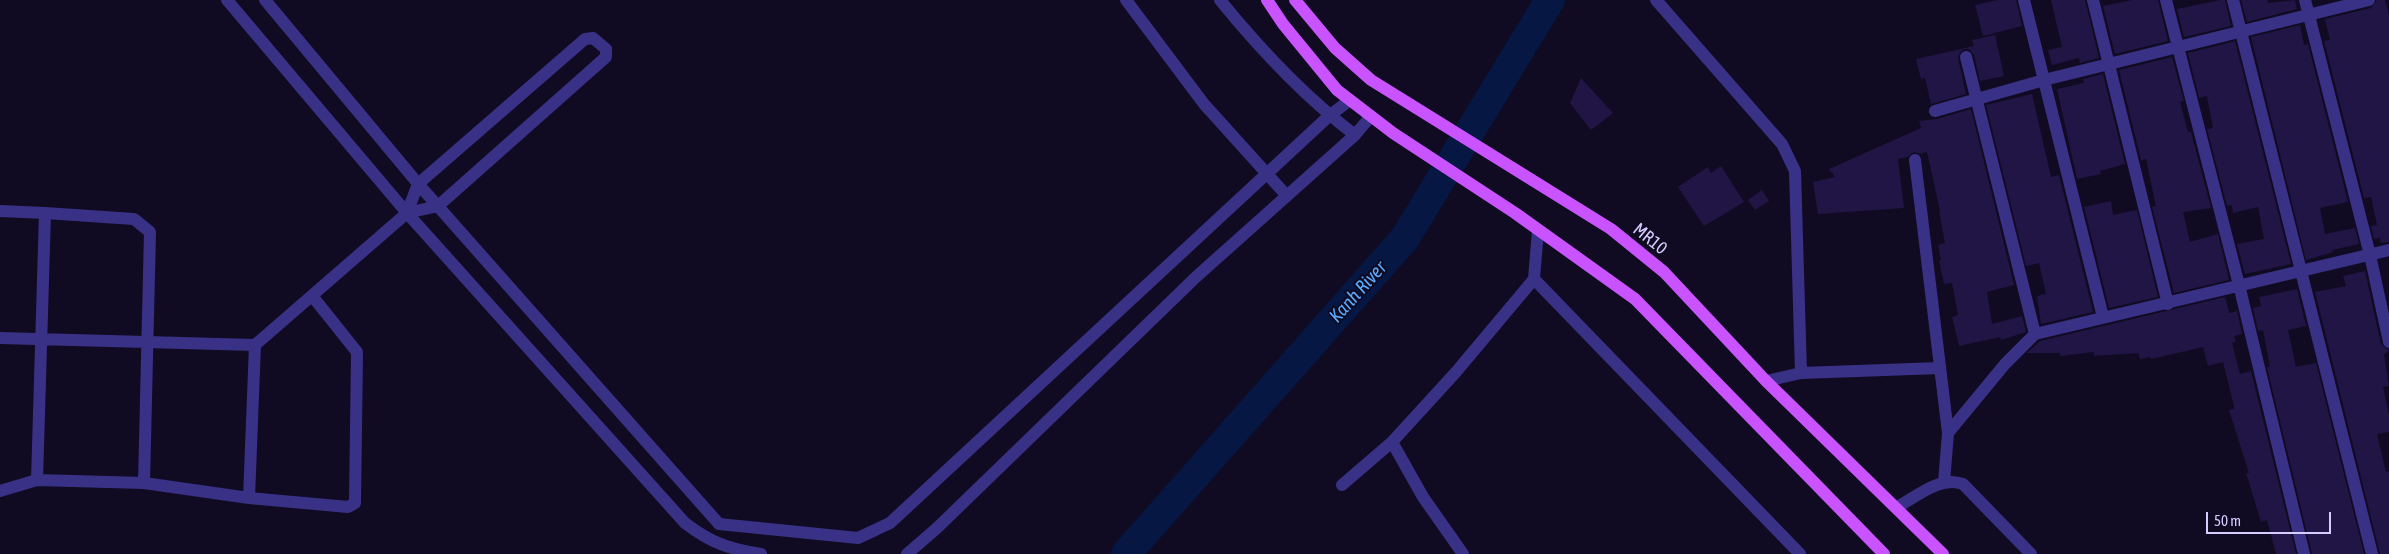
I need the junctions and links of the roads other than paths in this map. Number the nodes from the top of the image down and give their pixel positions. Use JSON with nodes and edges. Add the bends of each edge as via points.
{"nodes":[{"id":1,"x":227,"y":0,"type":"edge"},
{"id":2,"x":265,"y":0,"type":"edge"},
{"id":3,"x":1126,"y":0,"type":"edge"},
{"id":4,"x":1220,"y":0,"type":"edge"},
{"id":5,"x":1267,"y":0,"type":"edge"},
{"id":6,"x":1295,"y":0,"type":"edge"},
{"id":7,"x":1656,"y":0,"type":"edge"},
{"id":8,"x":2024,"y":0,"type":"edge"},
{"id":9,"x":2093,"y":0,"type":"edge"},
{"id":10,"x":2166,"y":0,"type":"edge"},
{"id":11,"x":2233,"y":0,"type":"edge"},
{"id":12,"x":2305,"y":0,"type":"edge"},
{"id":13,"x":2369,"y":0,"type":"edge"},
{"id":14,"x":2310,"y":14,"type":"junction"},
{"id":15,"x":2242,"y":32,"type":"junction"},
{"id":16,"x":2178,"y":48,"type":"junction"},
{"id":17,"x":1966,"y":58,"type":"dead end"},
{"id":18,"x":2110,"y":64,"type":"junction"},
{"id":19,"x":2044,"y":80,"type":"junction"},
{"id":20,"x":1978,"y":99,"type":"junction"},
{"id":21,"x":1350,"y":100,"type":"junction"},
{"id":22,"x":1935,"y":111,"type":"dead end"},
{"id":23,"x":1329,"y":116,"type":"junction"},
{"id":24,"x":1371,"y":116,"type":"junction"},
{"id":25,"x":1355,"y":135,"type":"junction"},
{"id":26,"x":1915,"y":160,"type":"dead end"},
{"id":27,"x":1267,"y":173,"type":"junction"},
{"id":28,"x":418,"y":184,"type":"junction"},
{"id":29,"x":1287,"y":196,"type":"junction"},
{"id":30,"x":438,"y":206,"type":"junction"},
{"id":31,"x":0,"y":211,"type":"edge"},
{"id":32,"x":45,"y":213,"type":"junction"},
{"id":33,"x":407,"y":214,"type":"junction"},
{"id":34,"x":1538,"y":230,"type":"junction"},
{"id":35,"x":2389,"y":250,"type":"edge"},
{"id":36,"x":2370,"y":255,"type":"junction"},
{"id":37,"x":2300,"y":272,"type":"junction"},
{"id":38,"x":1534,"y":279,"type":"junction"},
{"id":39,"x":2239,"y":285,"type":"junction"},
{"id":40,"x":313,"y":297,"type":"junction"},
{"id":41,"x":2168,"y":304,"type":"junction"},
{"id":42,"x":2103,"y":317,"type":"junction"},
{"id":43,"x":2035,"y":334,"type":"junction"},
{"id":44,"x":0,"y":338,"type":"edge"},
{"id":45,"x":39,"y":339,"type":"junction"},
{"id":46,"x":2389,"y":342,"type":"edge"},
{"id":47,"x":146,"y":343,"type":"junction"},
{"id":48,"x":255,"y":344,"type":"junction"},
{"id":49,"x":1940,"y":368,"type":"junction"},
{"id":50,"x":1801,"y":373,"type":"junction"},
{"id":51,"x":1766,"y":381,"type":"junction"},
{"id":52,"x":1948,"y":434,"type":"junction"},
{"id":53,"x":1392,"y":442,"type":"junction"},
{"id":54,"x":37,"y":480,"type":"junction"},
{"id":55,"x":1944,"y":482,"type":"junction"},
{"id":56,"x":144,"y":483,"type":"junction"},
{"id":57,"x":1342,"y":485,"type":"dead end"},
{"id":58,"x":0,"y":491,"type":"edge"},
{"id":59,"x":249,"y":498,"type":"junction"},
{"id":60,"x":1897,"y":507,"type":"junction"},
{"id":61,"x":761,"y":554,"type":"edge"},
{"id":62,"x":907,"y":554,"type":"edge"},
{"id":63,"x":1463,"y":554,"type":"edge"},
{"id":64,"x":1800,"y":554,"type":"edge"},
{"id":65,"x":1884,"y":554,"type":"edge"},
{"id":66,"x":1943,"y":554,"type":"edge"},
{"id":67,"x":2031,"y":554,"type":"edge"},
{"id":68,"x":2304,"y":554,"type":"edge"},
{"id":69,"x":2372,"y":554,"type":"edge"}],
"edges":[{"from":1,"to":33,"type":"street"},
{"from":2,"to":28,"type":"street"},
{"from":3,"to":27,"type":"street","via":[[1204,104]]},
{"from":4,"to":23,"type":"street","via":[[1241,26]]},
{"from":5,"to":21,"type":"main road","via":[[1283,24]]},
{"from":6,"to":51,"type":"main road","name":"MR10","via":[[1336,48],[1371,80],[1611,229],[1664,272]]},
{"from":7,"to":50,"type":"street","via":[[1791,158],[1797,205]]},
{"from":8,"to":19,"type":"street"},
{"from":9,"to":18,"type":"street"},
{"from":10,"to":16,"type":"street"},
{"from":11,"to":15,"type":"street"},
{"from":12,"to":14,"type":"street"},
{"from":13,"to":14,"type":"street"},
{"from":14,"to":15,"type":"street"},
{"from":14,"to":36,"type":"street"},
{"from":15,"to":16,"type":"street"},
{"from":15,"to":37,"type":"street"},
{"from":16,"to":18,"type":"street"},
{"from":16,"to":39,"type":"street"},
{"from":17,"to":20,"type":"street"},
{"from":18,"to":19,"type":"street"},
{"from":18,"to":41,"type":"street"},
{"from":19,"to":20,"type":"street"},
{"from":19,"to":42,"type":"street"},
{"from":20,"to":22,"type":"street"},
{"from":20,"to":43,"type":"street"},
{"from":21,"to":23,"type":"street"},
{"from":21,"to":24,"type":"main road"},
{"from":23,"to":25,"type":"street"},
{"from":23,"to":27,"type":"street"},
{"from":24,"to":25,"type":"street"},
{"from":24,"to":34,"type":"main road"},
{"from":25,"to":29,"type":"street"},
{"from":26,"to":49,"type":"street"},
{"from":27,"to":29,"type":"street"},
{"from":27,"to":30,"type":"street","via":[[890,523],[858,538],[719,524]]},
{"from":28,"to":30,"type":"street"},
{"from":28,"to":30,"type":"street","via":[[585,39],[594,38],[606,49],[606,57]]},
{"from":28,"to":33,"type":"street"},
{"from":29,"to":62,"type":"street","via":[[1196,278]]},
{"from":30,"to":33,"type":"street"},
{"from":31,"to":32,"type":"street"},
{"from":32,"to":45,"type":"street"},
{"from":32,"to":47,"type":"street","via":[[134,219],[150,232]]},
{"from":33,"to":40,"type":"street"},
{"from":33,"to":61,"type":"street","via":[[685,523],[706,538],[731,549]]},
{"from":34,"to":38,"type":"street"},
{"from":34,"to":65,"type":"main road","via":[[1635,298]]},
{"from":35,"to":36,"type":"street"},
{"from":36,"to":37,"type":"street"},
{"from":36,"to":46,"type":"street"},
{"from":37,"to":39,"type":"street"},
{"from":37,"to":69,"type":"street"},
{"from":38,"to":53,"type":"street"},
{"from":38,"to":64,"type":"street"},
{"from":39,"to":41,"type":"street"},
{"from":39,"to":68,"type":"street"},
{"from":40,"to":48,"type":"street"},
{"from":40,"to":59,"type":"street","via":[[356,352],[355,503],[348,507]]},
{"from":41,"to":42,"type":"street"},
{"from":42,"to":43,"type":"street"},
{"from":43,"to":52,"type":"street","via":[[2005,364]]},
{"from":44,"to":45,"type":"street"},
{"from":45,"to":47,"type":"street"},
{"from":45,"to":54,"type":"street"},
{"from":47,"to":48,"type":"street"},
{"from":47,"to":56,"type":"street"},
{"from":48,"to":59,"type":"street"},
{"from":49,"to":50,"type":"street"},
{"from":49,"to":52,"type":"street"},
{"from":50,"to":51,"type":"street"},
{"from":51,"to":60,"type":"main road","name":"MR10"},
{"from":52,"to":55,"type":"street"},
{"from":53,"to":57,"type":"street"},
{"from":53,"to":63,"type":"street","via":[[1422,497]]},
{"from":54,"to":56,"type":"street"},
{"from":54,"to":58,"type":"street"},
{"from":55,"to":60,"type":"street"},
{"from":55,"to":67,"type":"street","via":[[1963,484]]},
{"from":56,"to":59,"type":"street"},
{"from":60,"to":66,"type":"main road","name":"MR10"}]}
